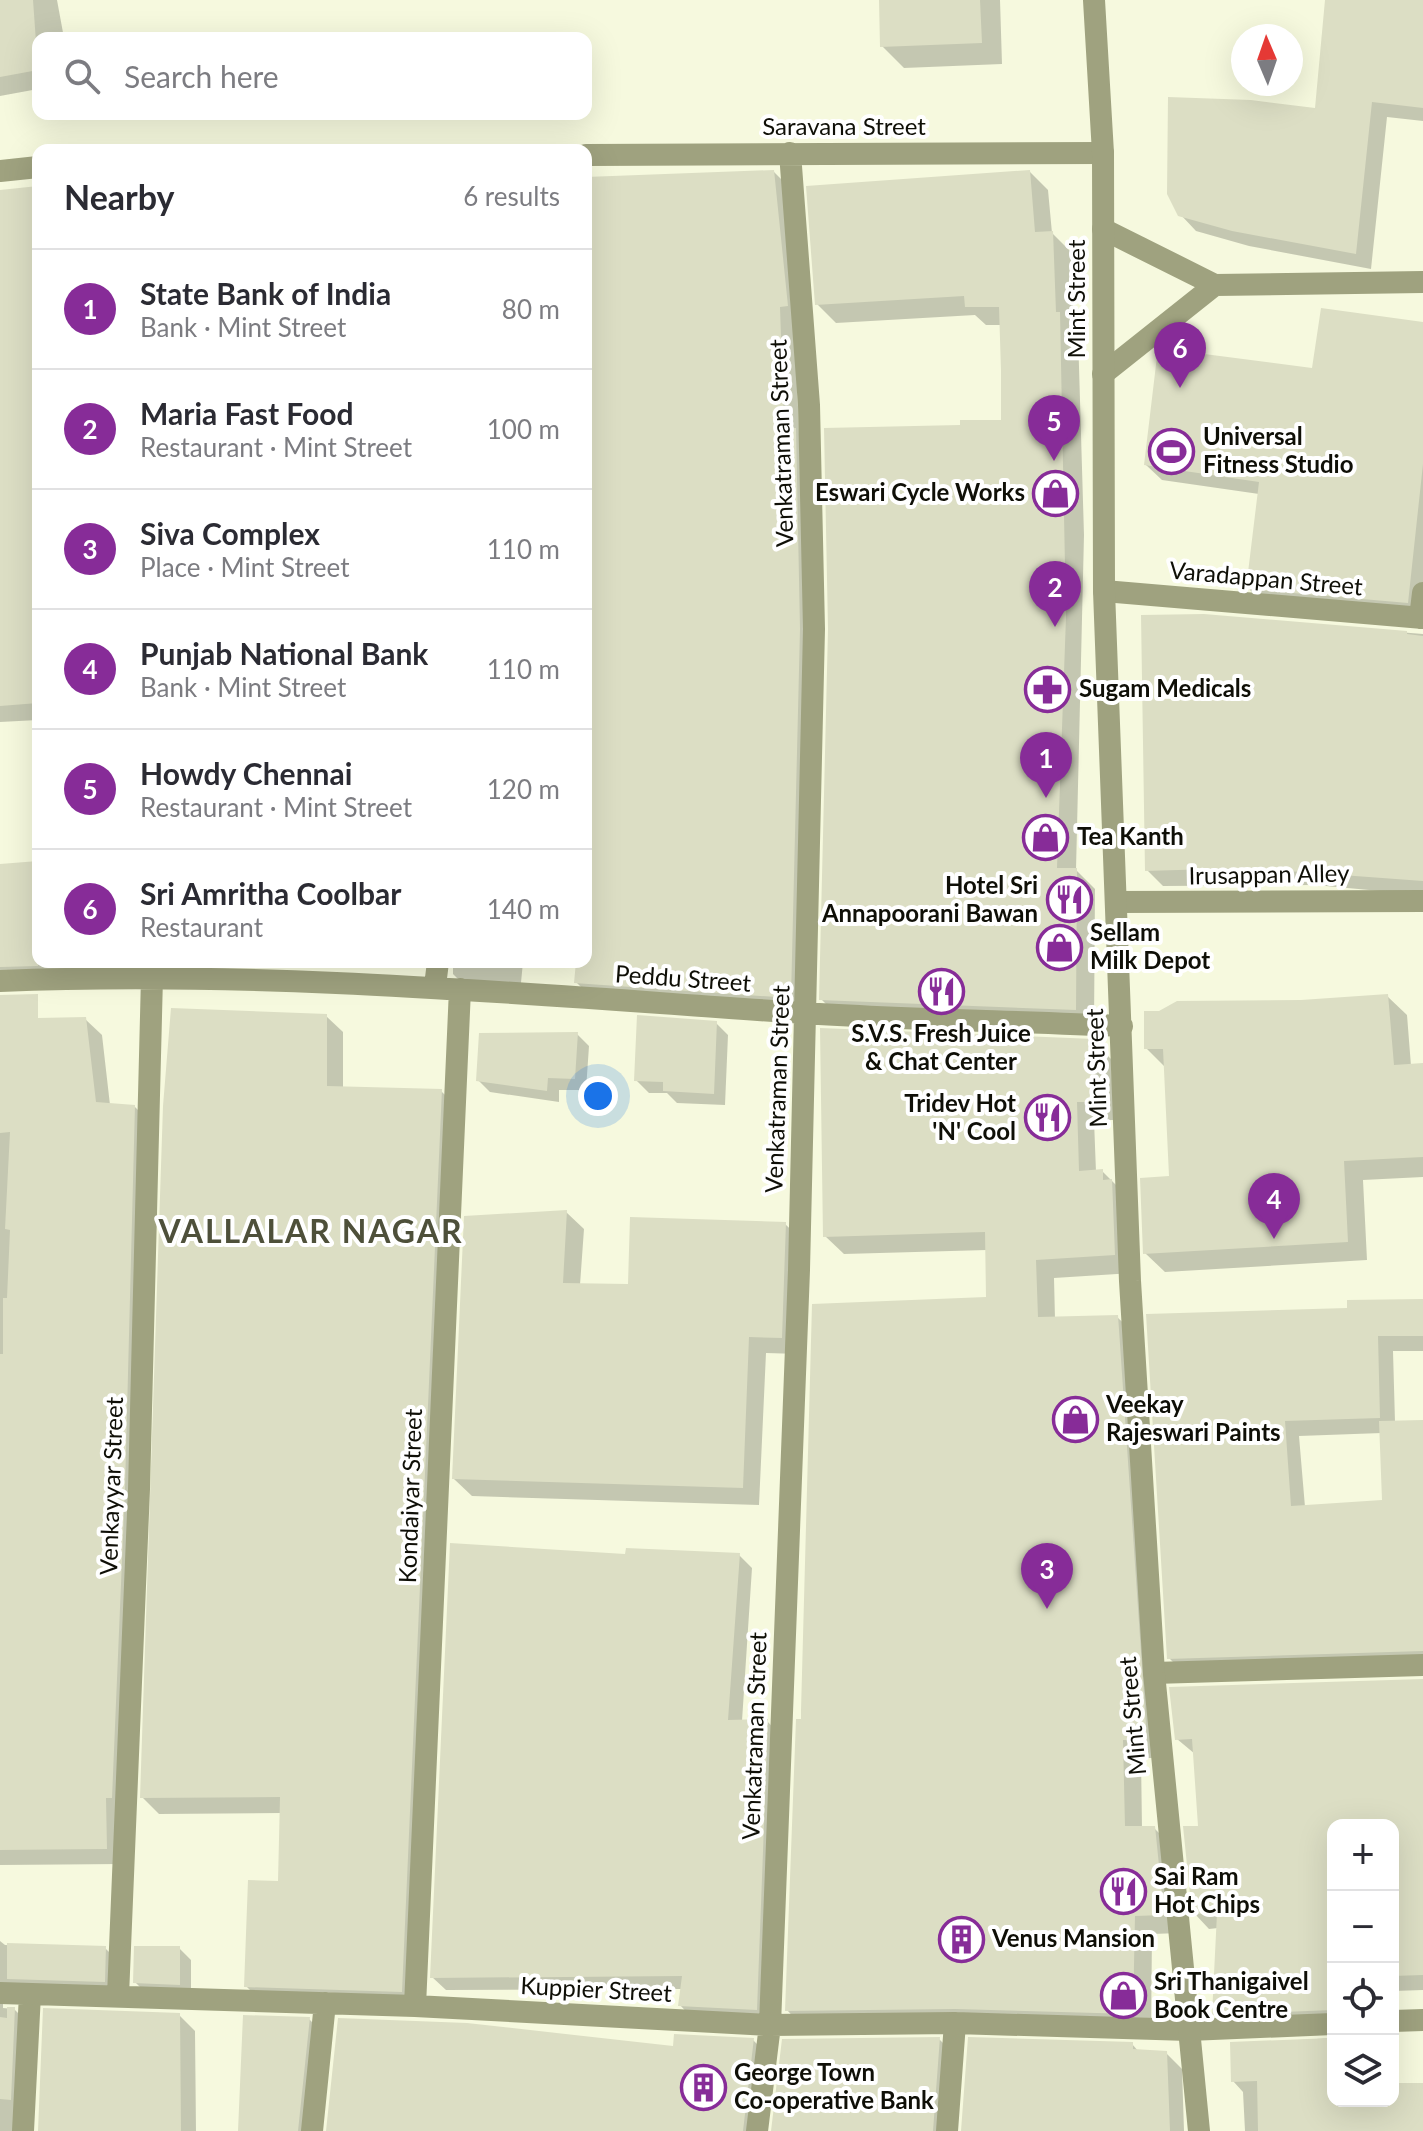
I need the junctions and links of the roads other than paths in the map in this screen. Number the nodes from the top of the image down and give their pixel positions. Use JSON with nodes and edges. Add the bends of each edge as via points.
{"nodes":[{"id":1,"x":1094,"y":0,"type":"edge"},
{"id":2,"x":790,"y":153,"type":"junction"},
{"id":3,"x":1103,"y":153,"type":"junction"},
{"id":4,"x":592,"y":155,"type":"edge"},
{"id":5,"x":32,"y":168,"type":"edge"},
{"id":6,"x":0,"y":171,"type":"edge"},
{"id":7,"x":1103,"y":229,"type":"junction"},
{"id":8,"x":1423,"y":282,"type":"edge"},
{"id":9,"x":1215,"y":285,"type":"junction"},
{"id":10,"x":1103,"y":374,"type":"junction"},
{"id":11,"x":1104,"y":591,"type":"junction"},
{"id":12,"x":1423,"y":593,"type":"edge"},
{"id":13,"x":1422,"y":618,"type":"edge"},
{"id":14,"x":1423,"y":901,"type":"edge"},
{"id":15,"x":1116,"y":902,"type":"junction"},
{"id":16,"x":437,"y":968,"type":"edge"},
{"id":17,"x":115,"y":969,"type":"edge"},
{"id":18,"x":152,"y":977,"type":"junction"},
{"id":19,"x":0,"y":981,"type":"edge"},
{"id":20,"x":435,"y":986,"type":"junction"},
{"id":21,"x":460,"y":989,"type":"junction"},
{"id":22,"x":807,"y":1013,"type":"junction"},
{"id":23,"x":1122,"y":1026,"type":"junction"},
{"id":24,"x":1423,"y":1665,"type":"edge"},
{"id":25,"x":1154,"y":1673,"type":"junction"},
{"id":26,"x":0,"y":1993,"type":"edge"},
{"id":27,"x":30,"y":1994,"type":"junction"},
{"id":28,"x":118,"y":1996,"type":"junction"},
{"id":29,"x":325,"y":2003,"type":"junction"},
{"id":30,"x":415,"y":2006,"type":"junction"},
{"id":31,"x":1423,"y":2020,"type":"edge"},
{"id":32,"x":1399,"y":2021,"type":"edge"},
{"id":33,"x":955,"y":2023,"type":"junction"},
{"id":34,"x":1327,"y":2024,"type":"edge"},
{"id":35,"x":770,"y":2025,"type":"junction"},
{"id":36,"x":1189,"y":2030,"type":"junction"},
{"id":37,"x":23,"y":2131,"type":"edge"},
{"id":38,"x":312,"y":2131,"type":"edge"},
{"id":39,"x":757,"y":2131,"type":"edge"},
{"id":40,"x":947,"y":2131,"type":"edge"},
{"id":41,"x":1199,"y":2131,"type":"edge"}],
"edges":[{"from":1,"to":3,"type":"street","name":"Mint Street"},
{"from":2,"to":3,"type":"street","name":"Saravana Street"},
{"from":2,"to":4,"type":"street","name":"Saravana Street"},
{"from":2,"to":22,"type":"street","name":"Venkatraman Street","via":[[809,405],[814,597]]},
{"from":3,"to":7,"type":"street","name":"Mint Street"},
{"from":5,"to":6,"type":"street"},
{"from":7,"to":9,"type":"street"},
{"from":7,"to":10,"type":"street","name":"Mint Street"},
{"from":8,"to":9,"type":"street"},
{"from":9,"to":10,"type":"street"},
{"from":10,"to":11,"type":"street","name":"Mint Street"},
{"from":11,"to":13,"type":"street","name":"Varadappan Street"},
{"from":11,"to":15,"type":"street","name":"Mint Street"},
{"from":12,"to":13,"type":"street"},
{"from":14,"to":15,"type":"street","name":"Irusappan Alley"},
{"from":15,"to":23,"type":"street","name":"Mint Street"},
{"from":16,"to":20,"type":"street"},
{"from":17,"to":18,"type":"street","name":"Peddu Street"},
{"from":17,"to":19,"type":"street","name":"Peddu Street"},
{"from":18,"to":20,"type":"street","name":"Peddu Street"},
{"from":18,"to":28,"type":"street","name":"Venkayyar Street","via":[[139,1489]]},
{"from":20,"to":21,"type":"street","name":"Peddu Street"},
{"from":21,"to":22,"type":"street","name":"Peddu Street"},
{"from":21,"to":30,"type":"street","name":"Kondaiyar Street"},
{"from":22,"to":23,"type":"street","name":"Peddu Street"},
{"from":22,"to":35,"type":"street","name":"Venkatraman Street"},
{"from":23,"to":25,"type":"street","name":"Mint Street","via":[[1130,1281]]},
{"from":24,"to":25,"type":"street"},
{"from":25,"to":36,"type":"street","name":"Mint Street"},
{"from":26,"to":27,"type":"street","name":"Kuppier Street"},
{"from":27,"to":28,"type":"street","name":"Kuppier Street"},
{"from":27,"to":37,"type":"street"},
{"from":28,"to":29,"type":"street","name":"Kuppier Street"},
{"from":29,"to":30,"type":"street","name":"Kuppier Street"},
{"from":29,"to":38,"type":"street"},
{"from":30,"to":35,"type":"street","name":"Kuppier Street"},
{"from":31,"to":32,"type":"street"},
{"from":33,"to":35,"type":"street","name":"Kuppier Street"},
{"from":33,"to":36,"type":"street","name":"Kuppier Street"},
{"from":33,"to":40,"type":"street"},
{"from":34,"to":36,"type":"street","name":"Kuppier Street"},
{"from":35,"to":39,"type":"street","name":"Venkatraman Street"},
{"from":36,"to":41,"type":"street","name":"Mint Street"}]}
